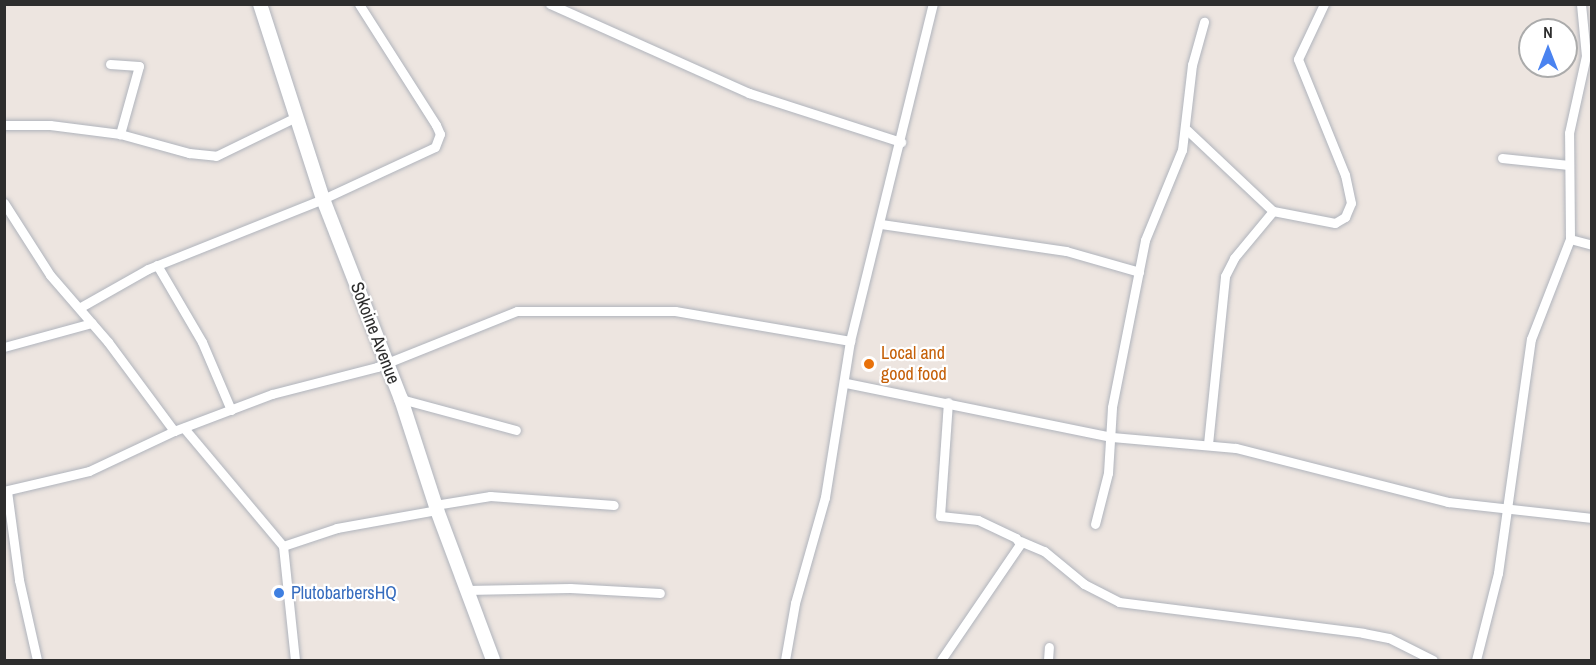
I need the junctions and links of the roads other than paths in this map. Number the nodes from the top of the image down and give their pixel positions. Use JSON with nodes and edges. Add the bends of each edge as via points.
{"nodes":[{"id":1,"x":260,"y":4,"type":"edge"},
{"id":2,"x":359,"y":4,"type":"edge"},
{"id":3,"x":550,"y":4,"type":"edge"},
{"id":4,"x":933,"y":4,"type":"edge"},
{"id":5,"x":1324,"y":4,"type":"edge"},
{"id":6,"x":1581,"y":4,"type":"edge"},
{"id":7,"x":1204,"y":22,"type":"dead end"},
{"id":8,"x":110,"y":64,"type":"dead end"},
{"id":9,"x":296,"y":117,"type":"junction"},
{"id":10,"x":4,"y":125,"type":"edge"},
{"id":11,"x":1187,"y":130,"type":"junction"},
{"id":12,"x":120,"y":134,"type":"junction"},
{"id":13,"x":901,"y":142,"type":"junction"},
{"id":14,"x":1502,"y":158,"type":"dead end"},
{"id":15,"x":1569,"y":165,"type":"junction"},
{"id":16,"x":323,"y":199,"type":"junction"},
{"id":17,"x":4,"y":203,"type":"edge"},
{"id":18,"x":1273,"y":211,"type":"junction"},
{"id":19,"x":881,"y":224,"type":"junction"},
{"id":20,"x":1570,"y":239,"type":"junction"},
{"id":21,"x":1592,"y":245,"type":"edge"},
{"id":22,"x":158,"y":265,"type":"junction"},
{"id":23,"x":1139,"y":272,"type":"junction"},
{"id":24,"x":79,"y":308,"type":"junction"},
{"id":25,"x":92,"y":323,"type":"junction"},
{"id":26,"x":850,"y":341,"type":"junction"},
{"id":27,"x":4,"y":347,"type":"edge"},
{"id":28,"x":387,"y":363,"type":"junction"},
{"id":29,"x":846,"y":383,"type":"junction"},
{"id":30,"x":401,"y":399,"type":"junction"},
{"id":31,"x":948,"y":402,"type":"junction"},
{"id":32,"x":231,"y":410,"type":"junction"},
{"id":33,"x":184,"y":428,"type":"junction"},
{"id":34,"x":516,"y":430,"type":"dead end"},
{"id":35,"x":174,"y":431,"type":"junction"},
{"id":36,"x":1112,"y":437,"type":"junction"},
{"id":37,"x":1208,"y":444,"type":"junction"},
{"id":38,"x":6,"y":491,"type":"edge"},
{"id":39,"x":614,"y":505,"type":"dead end"},
{"id":40,"x":436,"y":508,"type":"junction"},
{"id":41,"x":1505,"y":509,"type":"junction"},
{"id":42,"x":1592,"y":518,"type":"edge"},
{"id":43,"x":1095,"y":524,"type":"dead end"},
{"id":44,"x":1020,"y":541,"type":"junction"},
{"id":45,"x":283,"y":546,"type":"junction"},
{"id":46,"x":466,"y":590,"type":"junction"},
{"id":47,"x":660,"y":593,"type":"dead end"},
{"id":48,"x":1049,"y":647,"type":"dead end"},
{"id":49,"x":37,"y":660,"type":"edge"},
{"id":50,"x":295,"y":660,"type":"edge"},
{"id":51,"x":493,"y":660,"type":"edge"},
{"id":52,"x":785,"y":660,"type":"edge"},
{"id":53,"x":941,"y":660,"type":"edge"},
{"id":54,"x":1048,"y":660,"type":"edge"},
{"id":55,"x":1433,"y":660,"type":"edge"},
{"id":56,"x":1476,"y":660,"type":"edge"}],
"edges":[{"from":1,"to":9,"type":"street","name":"Sokoine Avenue"},
{"from":2,"to":16,"type":"street","via":[[436,125],[439,139],[435,147]]},
{"from":3,"to":13,"type":"street","via":[[749,93]]},
{"from":4,"to":13,"type":"street"},
{"from":5,"to":18,"type":"street","via":[[1298,59],[1345,175],[1350,212],[1335,223]]},
{"from":6,"to":15,"type":"street","via":[[1586,56],[1570,124]]},
{"from":7,"to":11,"type":"street","via":[[1192,65]]},
{"from":8,"to":12,"type":"street","via":[[139,66]]},
{"from":9,"to":12,"type":"street","via":[[216,156],[189,153]]},
{"from":9,"to":16,"type":"street","name":"Sokoine Avenue"},
{"from":10,"to":12,"type":"street","via":[[50,125]]},
{"from":11,"to":18,"type":"street"},
{"from":11,"to":23,"type":"street","via":[[1179,159],[1149,227]]},
{"from":13,"to":19,"type":"street"},
{"from":14,"to":15,"type":"street"},
{"from":15,"to":20,"type":"street"},
{"from":16,"to":22,"type":"street"},
{"from":16,"to":28,"type":"street","name":"Sokoine Avenue"},
{"from":17,"to":24,"type":"street","via":[[50,275]]},
{"from":18,"to":37,"type":"street","via":[[1234,258],[1225,276]]},
{"from":19,"to":23,"type":"street","via":[[1066,251]]},
{"from":19,"to":26,"type":"street"},
{"from":20,"to":21,"type":"street"},
{"from":20,"to":41,"type":"street","via":[[1531,339]]},
{"from":22,"to":24,"type":"street"},
{"from":22,"to":32,"type":"street","via":[[202,342]]},
{"from":23,"to":36,"type":"street","via":[[1112,407]]},
{"from":24,"to":25,"type":"street"},
{"from":25,"to":27,"type":"street"},
{"from":25,"to":35,"type":"street"},
{"from":26,"to":28,"type":"street","via":[[675,311],[537,310],[500,315]]},
{"from":26,"to":29,"type":"street"},
{"from":28,"to":30,"type":"street","name":"Sokoine Avenue"},
{"from":28,"to":32,"type":"street","via":[[308,383]]},
{"from":29,"to":31,"type":"street"},
{"from":29,"to":52,"type":"street","via":[[817,536],[795,603]]},
{"from":30,"to":34,"type":"street"},
{"from":30,"to":40,"type":"street","name":"Sokoine Avenue"},
{"from":31,"to":36,"type":"street"},
{"from":31,"to":44,"type":"street","via":[[940,516],[978,520]]},
{"from":32,"to":33,"type":"street"},
{"from":33,"to":35,"type":"street"},
{"from":33,"to":45,"type":"street"},
{"from":35,"to":38,"type":"street","via":[[89,471]]},
{"from":36,"to":37,"type":"street"},
{"from":36,"to":43,"type":"street"},
{"from":37,"to":41,"type":"street","via":[[1290,460],[1448,502]]},
{"from":38,"to":49,"type":"street","via":[[19,580]]},
{"from":39,"to":40,"type":"street","via":[[490,496]]},
{"from":40,"to":45,"type":"street","via":[[337,528]]},
{"from":40,"to":46,"type":"street","name":"Sokoine Avenue"},
{"from":41,"to":42,"type":"street"},
{"from":41,"to":56,"type":"street","via":[[1498,573]]},
{"from":44,"to":53,"type":"street","via":[[1019,548]]},
{"from":44,"to":55,"type":"street","via":[[1044,551],[1084,584],[1119,602],[1370,634],[1389,638]]},
{"from":45,"to":50,"type":"street"},
{"from":46,"to":47,"type":"street","via":[[570,588]]},
{"from":46,"to":51,"type":"street","name":"Sokoine Avenue"},
{"from":48,"to":54,"type":"street"}]}
